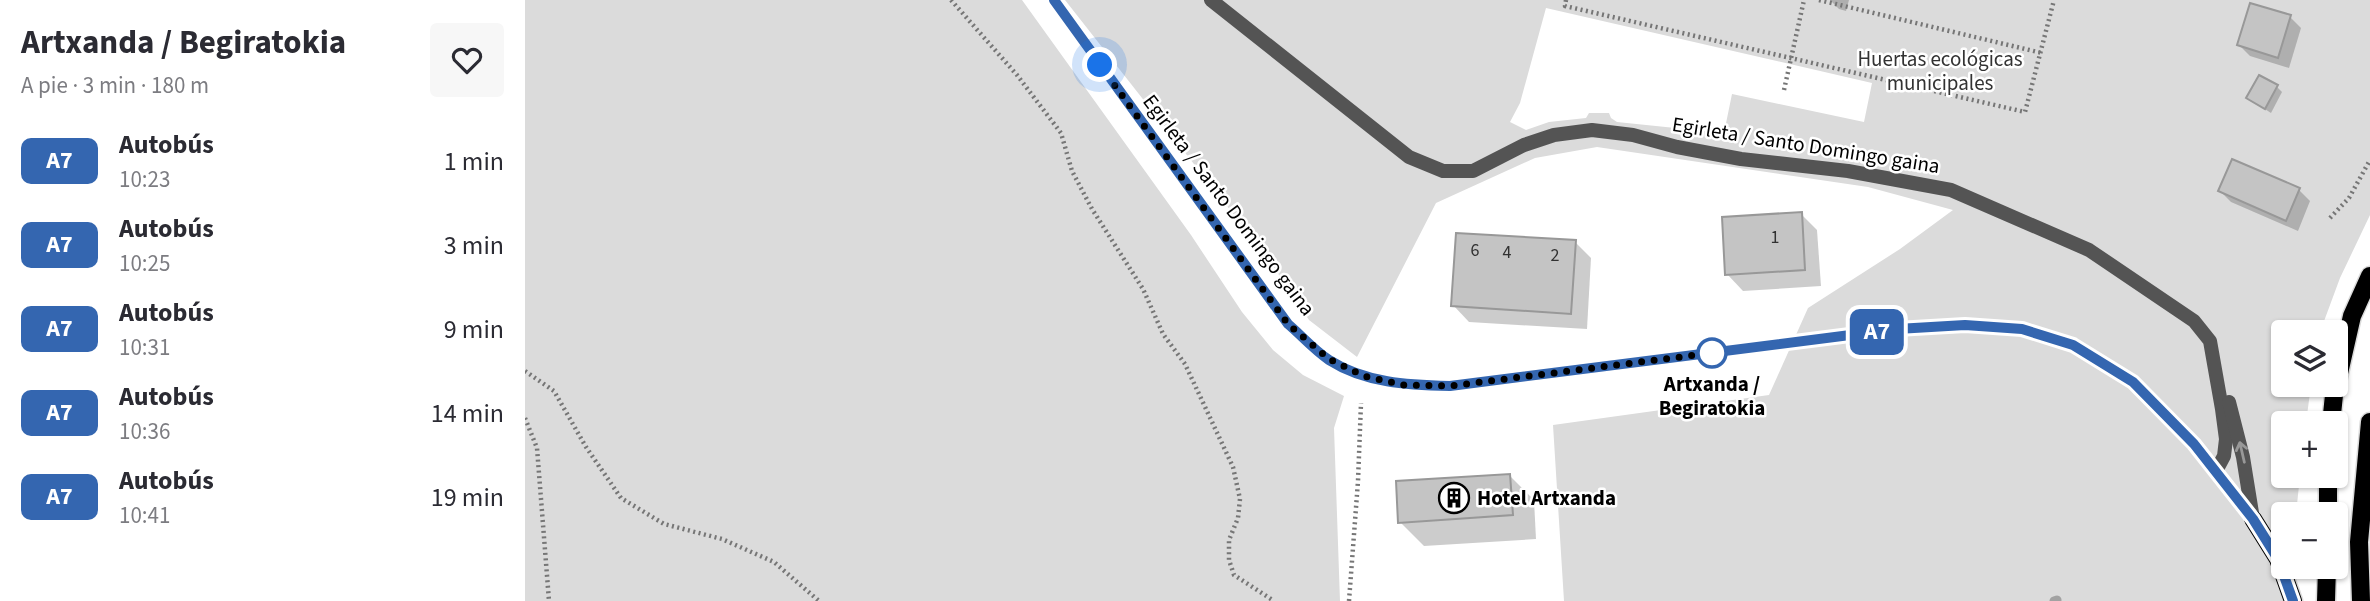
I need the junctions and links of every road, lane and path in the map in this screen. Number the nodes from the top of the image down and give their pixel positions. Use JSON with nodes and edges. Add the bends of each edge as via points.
{"nodes":[{"id":1,"x":951,"y":0,"type":"edge"},
{"id":2,"x":1054,"y":0,"type":"edge"},
{"id":3,"x":1211,"y":0,"type":"edge"},
{"id":4,"x":1566,"y":0,"type":"edge"},
{"id":5,"x":1804,"y":0,"type":"edge"},
{"id":6,"x":1819,"y":0,"type":"edge"},
{"id":7,"x":2054,"y":0,"type":"edge"},
{"id":8,"x":2042,"y":53,"type":"junction"},
{"id":9,"x":1791,"y":58,"type":"junction"},
{"id":10,"x":1784,"y":90,"type":"dead end"},
{"id":11,"x":2370,"y":160,"type":"edge"},
{"id":12,"x":2330,"y":218,"type":"dead end"},
{"id":13,"x":2370,"y":276,"type":"edge"},
{"id":14,"x":525,"y":371,"type":"edge"},
{"id":15,"x":2218,"y":378,"type":"junction"},
{"id":16,"x":1360,"y":403,"type":"dead end"},
{"id":17,"x":2332,"y":411,"type":"edge"},
{"id":18,"x":525,"y":418,"type":"edge"},
{"id":19,"x":2370,"y":422,"type":"edge"},
{"id":20,"x":2215,"y":471,"type":"junction"},
{"id":21,"x":2253,"y":519,"type":"junction"},
{"id":22,"x":2327,"y":579,"type":"edge"},
{"id":23,"x":549,"y":601,"type":"edge"},
{"id":24,"x":819,"y":601,"type":"edge"},
{"id":25,"x":1274,"y":601,"type":"edge"},
{"id":26,"x":1349,"y":601,"type":"edge"},
{"id":27,"x":2293,"y":601,"type":"edge"},
{"id":28,"x":2326,"y":601,"type":"edge"},
{"id":29,"x":2361,"y":601,"type":"edge"}],
"edges":[{"from":1,"to":25,"type":"path","via":[[1061,133],[1072,171],[1143,289],[1163,334],[1185,364],[1233,467],[1240,499],[1229,540],[1234,575]]},
{"from":2,"to":20,"type":"street","name":"Egirleta / Santo Domingo gaina","via":[[1288,324],[1329,359],[1364,376],[1404,385],[1450,386],[1897,329],[1965,325],[2022,329],[2073,345],[2133,382]]},
{"from":3,"to":15,"type":"street","name":"Egirleta / Santo Domingo gaina","via":[[1409,157],[1443,172],[1473,171],[1524,145],[1592,130],[1741,159],[1951,190],[2089,250],[2163,298],[2194,321],[2210,341]]},
{"from":4,"to":9,"type":"path","via":[[1565,5]]},
{"from":5,"to":9,"type":"path"},
{"from":6,"to":8,"type":"path"},
{"from":7,"to":8,"type":"path"},
{"from":8,"to":9,"type":"path","via":[[2025,112]]},
{"from":9,"to":10,"type":"path"},
{"from":11,"to":12,"type":"path","via":[[2349,198]]},
{"from":13,"to":17,"type":"main road","via":[[2352,316]]},
{"from":14,"to":24,"type":"path","via":[[554,391],[621,498],[664,524],[722,539],[774,562]]},
{"from":15,"to":20,"type":"street","via":[[2226,439],[2224,456]]},
{"from":21,"to":15,"type":"street","one_way":true,"via":[[2243,457]]},
{"from":16,"to":26,"type":"path"},
{"from":18,"to":23,"type":"path","via":[[537,448]]},
{"from":19,"to":29,"type":"main road","via":[[2359,542]]},
{"from":20,"to":21,"type":"street","name":"Egirleta / Santo Domingo gaina"},
{"from":21,"to":27,"type":"main road","via":[[2278,559]]},
{"from":22,"to":28,"type":"main road"}]}
